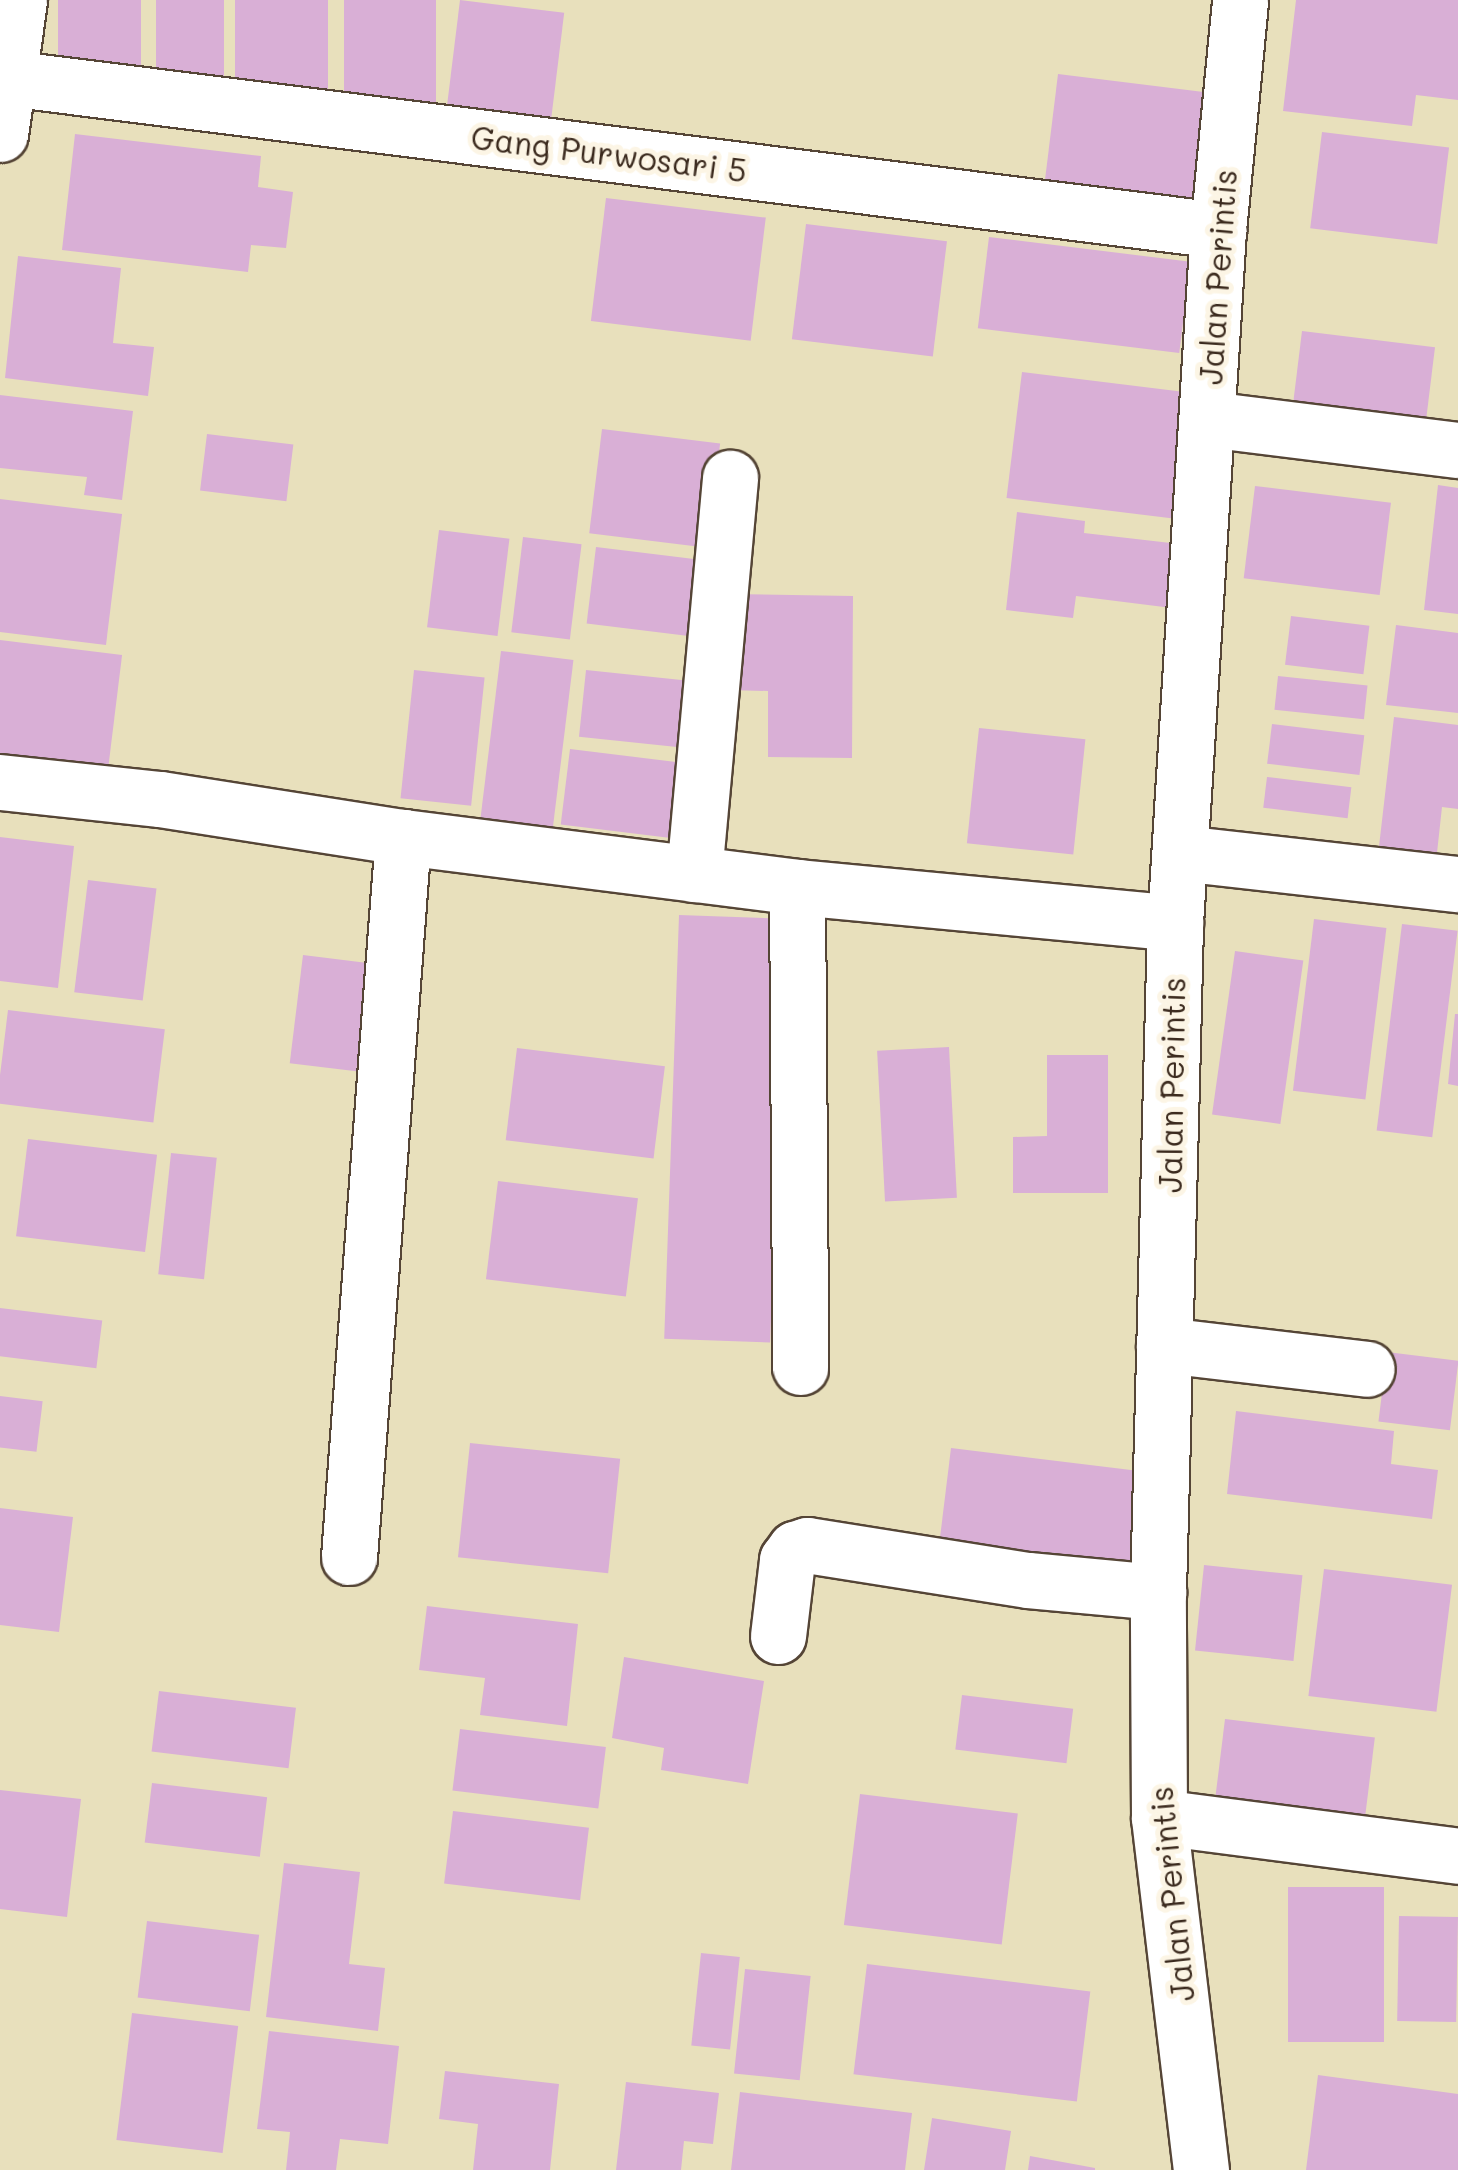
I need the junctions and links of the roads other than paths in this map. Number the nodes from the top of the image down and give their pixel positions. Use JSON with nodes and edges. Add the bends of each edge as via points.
{"nodes":[{"id":1,"x":19,"y":0,"type":"edge"},
{"id":2,"x":1240,"y":0,"type":"edge"},
{"id":3,"x":3,"y":78,"type":"edge"},
{"id":4,"x":0,"y":134,"type":"edge"},
{"id":5,"x":1218,"y":230,"type":"junction"},
{"id":6,"x":1208,"y":419,"type":"junction"},
{"id":7,"x":1458,"y":450,"type":"edge"},
{"id":8,"x":730,"y":478,"type":"dead end"},
{"id":9,"x":0,"y":782,"type":"edge"},
{"id":10,"x":403,"y":837,"type":"junction"},
{"id":11,"x":1180,"y":853,"type":"junction"},
{"id":12,"x":694,"y":874,"type":"junction"},
{"id":13,"x":1458,"y":884,"type":"edge"},
{"id":14,"x":797,"y":887,"type":"junction"},
{"id":15,"x":1175,"y":923,"type":"junction"},
{"id":16,"x":1164,"y":1345,"type":"junction"},
{"id":17,"x":800,"y":1366,"type":"dead end"},
{"id":18,"x":1368,"y":1369,"type":"dead end"},
{"id":19,"x":349,"y":1558,"type":"dead end"},
{"id":20,"x":1158,"y":1592,"type":"junction"},
{"id":21,"x":778,"y":1636,"type":"dead end"},
{"id":22,"x":1159,"y":1817,"type":"junction"},
{"id":23,"x":1458,"y":1856,"type":"edge"},
{"id":24,"x":1201,"y":2170,"type":"edge"}],
"edges":[{"from":1,"to":3,"type":"street"},
{"from":2,"to":5,"type":"street","name":"Jalan Perintis"},
{"from":3,"to":4,"type":"street"},
{"from":3,"to":5,"type":"street","name":"Gang Purwosari 5"},
{"from":5,"to":6,"type":"street","name":"Jalan Perintis"},
{"from":6,"to":7,"type":"street"},
{"from":6,"to":11,"type":"street","name":"Jalan Perintis"},
{"from":8,"to":12,"type":"street"},
{"from":9,"to":10,"type":"street"},
{"from":10,"to":12,"type":"street"},
{"from":10,"to":19,"type":"street"},
{"from":11,"to":13,"type":"street"},
{"from":11,"to":15,"type":"street","name":"Jalan Perintis"},
{"from":12,"to":14,"type":"street"},
{"from":14,"to":15,"type":"street"},
{"from":14,"to":17,"type":"street"},
{"from":15,"to":16,"type":"street","name":"Jalan Perintis"},
{"from":16,"to":18,"type":"street"},
{"from":16,"to":20,"type":"street","name":"Jalan Perintis"},
{"from":20,"to":21,"type":"street","via":[[807,1546],[788,1560]]},
{"from":20,"to":22,"type":"street","name":"Jalan Perintis"},
{"from":22,"to":23,"type":"street"},
{"from":22,"to":24,"type":"street","name":"Jalan Perintis"}]}
